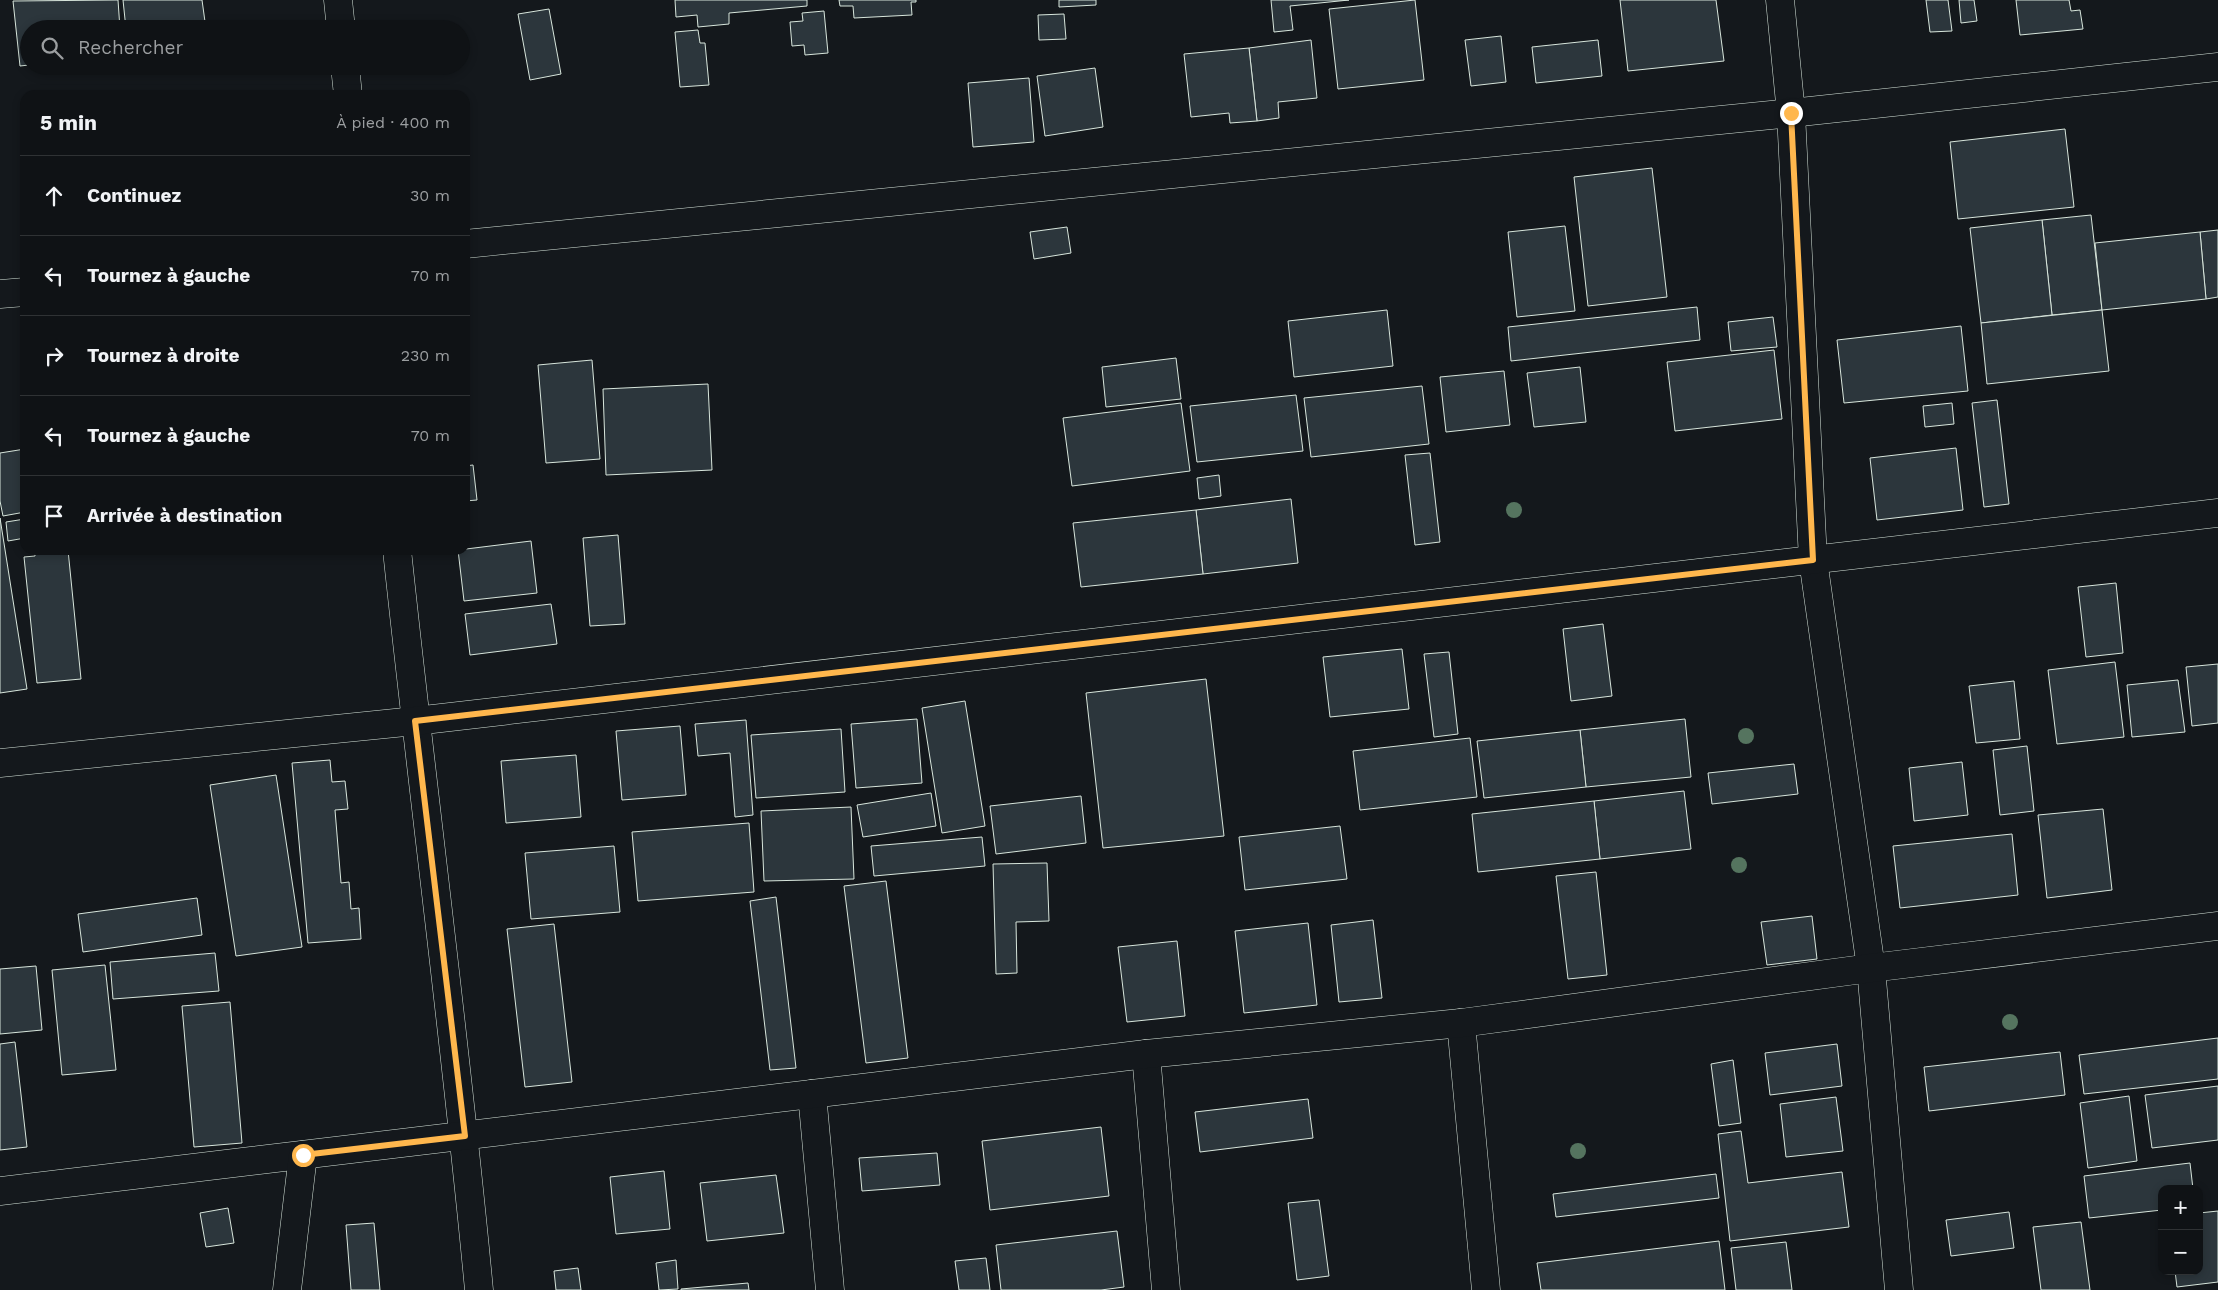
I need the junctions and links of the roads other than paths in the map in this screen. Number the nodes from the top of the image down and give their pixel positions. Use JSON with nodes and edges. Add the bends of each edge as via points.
{"nodes":[{"id":1,"x":338,"y":0,"type":"edge"},
{"id":2,"x":1780,"y":0,"type":"edge"},
{"id":3,"x":340,"y":20,"type":"edge"},
{"id":4,"x":2218,"y":67,"type":"edge"},
{"id":5,"x":346,"y":75,"type":"edge"},
{"id":6,"x":347,"y":90,"type":"edge"},
{"id":7,"x":1791,"y":113,"type":"junction"},
{"id":8,"x":470,"y":244,"type":"edge"},
{"id":9,"x":20,"y":292,"type":"edge"},
{"id":10,"x":0,"y":294,"type":"edge"},
{"id":11,"x":2218,"y":513,"type":"edge"},
{"id":12,"x":398,"y":555,"type":"edge"},
{"id":13,"x":1813,"y":560,"type":"junction"},
{"id":14,"x":415,"y":721,"type":"junction"},
{"id":15,"x":0,"y":763,"type":"edge"},
{"id":16,"x":2218,"y":926,"type":"edge"},
{"id":17,"x":1871,"y":968,"type":"junction"},
{"id":18,"x":1461,"y":1023,"type":"junction"},
{"id":19,"x":1146,"y":1054,"type":"junction"},
{"id":20,"x":812,"y":1094,"type":"junction"},
{"id":21,"x":465,"y":1136,"type":"junction"},
{"id":22,"x":303,"y":1155,"type":"junction"},
{"id":23,"x":0,"y":1191,"type":"edge"},
{"id":24,"x":288,"y":1290,"type":"edge"},
{"id":25,"x":479,"y":1290,"type":"edge"},
{"id":26,"x":830,"y":1290,"type":"edge"},
{"id":27,"x":1166,"y":1290,"type":"edge"},
{"id":28,"x":1486,"y":1290,"type":"edge"},
{"id":29,"x":1899,"y":1290,"type":"edge"}],
"edges":[{"from":1,"to":3,"type":"street"},
{"from":2,"to":7,"type":"street"},
{"from":4,"to":7,"type":"street"},
{"from":5,"to":6,"type":"street"},
{"from":7,"to":8,"type":"street"},
{"from":7,"to":13,"type":"street"},
{"from":9,"to":10,"type":"street"},
{"from":11,"to":13,"type":"street"},
{"from":12,"to":14,"type":"street"},
{"from":13,"to":14,"type":"street"},
{"from":13,"to":17,"type":"street"},
{"from":14,"to":15,"type":"street"},
{"from":14,"to":21,"type":"street"},
{"from":16,"to":17,"type":"street"},
{"from":17,"to":18,"type":"street"},
{"from":17,"to":29,"type":"street"},
{"from":18,"to":19,"type":"street"},
{"from":18,"to":28,"type":"street"},
{"from":19,"to":20,"type":"street"},
{"from":19,"to":27,"type":"street"},
{"from":20,"to":21,"type":"street"},
{"from":20,"to":26,"type":"street"},
{"from":21,"to":22,"type":"street"},
{"from":21,"to":25,"type":"street"},
{"from":22,"to":23,"type":"street"},
{"from":22,"to":24,"type":"street"}]}
